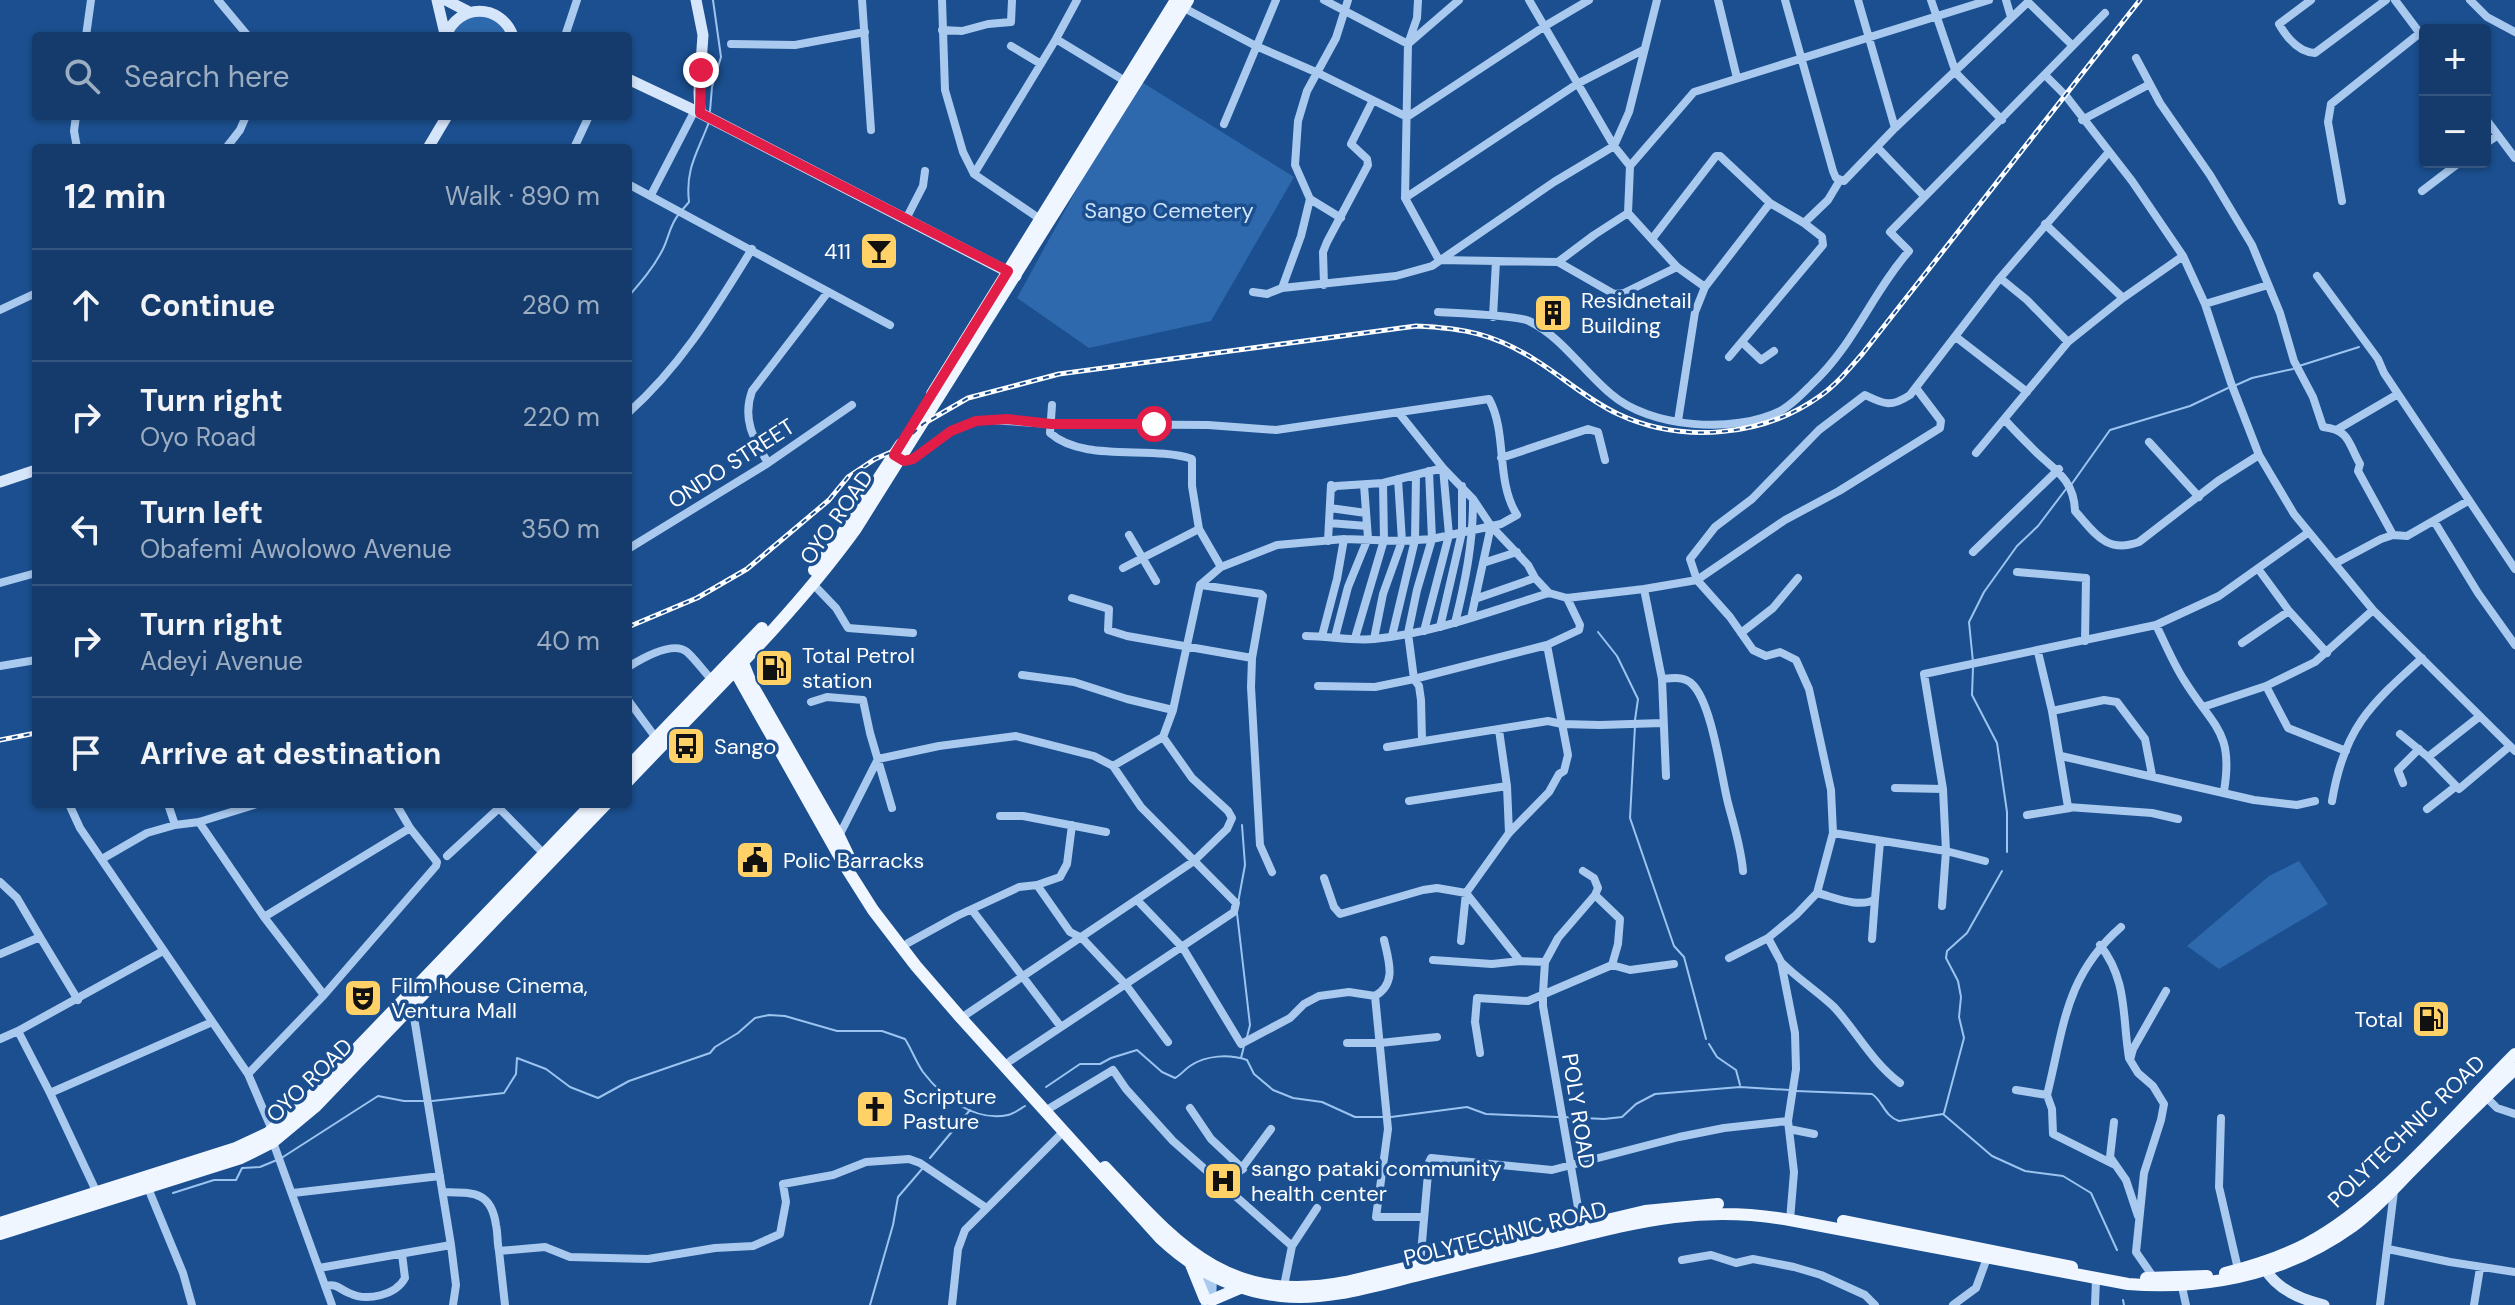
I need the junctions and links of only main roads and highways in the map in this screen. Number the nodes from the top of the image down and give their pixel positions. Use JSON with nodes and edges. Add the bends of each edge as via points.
{"nodes":[{"id":1,"x":437,"y":0,"type":"edge"},
{"id":2,"x":446,"y":0,"type":"edge"},
{"id":3,"x":696,"y":0,"type":"edge"},
{"id":4,"x":1183,"y":3,"type":"edge"},
{"id":5,"x":469,"y":12,"type":"junction"},
{"id":6,"x":445,"y":32,"type":"edge"},
{"id":7,"x":448,"y":32,"type":"edge"},
{"id":8,"x":512,"y":32,"type":"edge"},
{"id":9,"x":700,"y":79,"type":"junction"},
{"id":10,"x":632,"y":81,"type":"edge"},
{"id":11,"x":680,"y":102,"type":"junction"},
{"id":12,"x":704,"y":115,"type":"junction"},
{"id":13,"x":445,"y":120,"type":"edge"},
{"id":14,"x":430,"y":144,"type":"edge"},
{"id":15,"x":1043,"y":222,"type":"junction"},
{"id":16,"x":1012,"y":274,"type":"junction"},
{"id":17,"x":897,"y":457,"type":"junction"},
{"id":18,"x":32,"y":471,"type":"edge"},
{"id":19,"x":1,"y":481,"type":"edge"},
{"id":20,"x":736,"y":662,"type":"junction"},
{"id":21,"x":715,"y":685,"type":"junction"},
{"id":22,"x":744,"y":689,"type":"junction"},
{"id":23,"x":781,"y":746,"type":"junction"},
{"id":24,"x":632,"y":763,"type":"edge"},
{"id":25,"x":632,"y":777,"type":"edge"},
{"id":26,"x":588,"y":808,"type":"edge"},
{"id":27,"x":602,"y":808,"type":"edge"},
{"id":28,"x":534,"y":872,"type":"junction"},
{"id":29,"x":964,"y":1016,"type":"junction"},
{"id":30,"x":2515,"y":1054,"type":"edge"},
{"id":31,"x":2515,"y":1069,"type":"edge"},
{"id":32,"x":1054,"y":1115,"type":"junction"},
{"id":33,"x":272,"y":1136,"type":"junction"},
{"id":34,"x":1791,"y":1216,"type":"junction"},
{"id":35,"x":0,"y":1223,"type":"edge"},
{"id":36,"x":0,"y":1234,"type":"edge"},
{"id":37,"x":1190,"y":1262,"type":"junction"},
{"id":38,"x":1453,"y":1262,"type":"junction"},
{"id":39,"x":2269,"y":1264,"type":"junction"},
{"id":40,"x":1211,"y":1270,"type":"junction"},
{"id":41,"x":1240,"y":1288,"type":"junction"},
{"id":42,"x":1283,"y":1292,"type":"junction"},
{"id":43,"x":1208,"y":1302,"type":"edge"},
{"id":44,"x":2324,"y":1305,"type":"edge"}],
"edges":[{"from":1,"to":6,"type":"main road"},
{"from":2,"to":5,"type":"main road"},
{"from":3,"to":9,"type":"main road","via":[[703,35]]},
{"from":4,"to":15,"type":"main road","name":"OYO ROAD"},
{"from":4,"to":15,"type":"main road","name":"OYO ROAD","via":[[1125,81]]},
{"from":5,"to":7,"type":"main road"},
{"from":5,"to":8,"type":"main road","via":[[495,14]]},
{"from":9,"to":11,"type":"main road"},
{"from":9,"to":12,"type":"main road"},
{"from":10,"to":11,"type":"main road"},
{"from":11,"to":12,"type":"main road"},
{"from":12,"to":16,"type":"main road"},
{"from":13,"to":14,"type":"main road"},
{"from":15,"to":16,"type":"main road","name":"OYO ROAD"},
{"from":16,"to":17,"type":"main road","name":"OYO ROAD"},
{"from":17,"to":20,"type":"main road","name":"OYO ROAD","via":[[822,561]]},
{"from":17,"to":20,"type":"main road","name":"OYO ROAD","via":[[855,530],[813,584]]},
{"from":18,"to":19,"type":"main road"},
{"from":20,"to":21,"type":"main road","name":"OYO ROAD"},
{"from":20,"to":22,"type":"main road","name":"POLYTECHNIC ROAD"},
{"from":20,"to":23,"type":"main road","name":"POLYTECHNIC ROAD"},
{"from":21,"to":22,"type":"main road"},
{"from":21,"to":24,"type":"main road","name":"OYO ROAD"},
{"from":21,"to":25,"type":"main road","name":"OYO ROAD"},
{"from":22,"to":23,"type":"main road","name":"POLYTECHNIC ROAD"},
{"from":23,"to":29,"type":"main road","name":"POLYTECHNIC ROAD","via":[[847,856]]},
{"from":23,"to":29,"type":"main road","name":"POLYTECHNIC ROAD","via":[[873,910]]},
{"from":26,"to":28,"type":"main road","name":"OYO ROAD"},
{"from":27,"to":28,"type":"main road","name":"OYO ROAD"},
{"from":28,"to":33,"type":"main road","name":"OYO ROAD"},
{"from":28,"to":33,"type":"main road","name":"OYO ROAD","via":[[315,1107]]},
{"from":29,"to":32,"type":"main road","name":"POLYTECHNIC ROAD"},
{"from":29,"to":32,"type":"main road","name":"POLYTECHNIC ROAD"},
{"from":30,"to":39,"type":"main road","name":"POLYTECHNIC ROAD","via":[[2354,1212]]},
{"from":31,"to":39,"type":"main road","name":"POLYTECHNIC ROAD","via":[[2365,1217],[2328,1243]]},
{"from":32,"to":37,"type":"main road","name":"POLYTECHNIC ROAD","via":[[1063,1132],[1143,1221]]},
{"from":32,"to":40,"type":"main road","name":"POLYTECHNIC ROAD"},
{"from":33,"to":35,"type":"main road","name":"OYO ROAD"},
{"from":33,"to":36,"type":"main road","name":"OYO ROAD","via":[[241,1158]]},
{"from":34,"to":38,"type":"main road","name":"POLYTECHNIC ROAD","via":[[1749,1205],[1645,1211]]},
{"from":34,"to":39,"type":"main road","name":"POLYTECHNIC ROAD","via":[[1896,1230],[2126,1277],[2206,1276]]},
{"from":34,"to":39,"type":"main road","name":"POLYTECHNIC ROAD","via":[[2128,1284],[2182,1287],[2221,1282]]},
{"from":37,"to":40,"type":"main road","name":"POLYTECHNIC ROAD"},
{"from":37,"to":43,"type":"main road"},
{"from":38,"to":42,"type":"main road","name":"POLYTECHNIC ROAD"},
{"from":38,"to":42,"type":"main road","name":"POLYTECHNIC ROAD","via":[[1339,1293]]},
{"from":39,"to":44,"type":"main road","via":[[2281,1286]]},
{"from":40,"to":41,"type":"main road","name":"POLYTECHNIC ROAD"},
{"from":40,"to":42,"type":"main road","name":"POLYTECHNIC ROAD"},
{"from":41,"to":42,"type":"main road","name":"POLYTECHNIC ROAD"},
{"from":41,"to":43,"type":"main road"}]}
